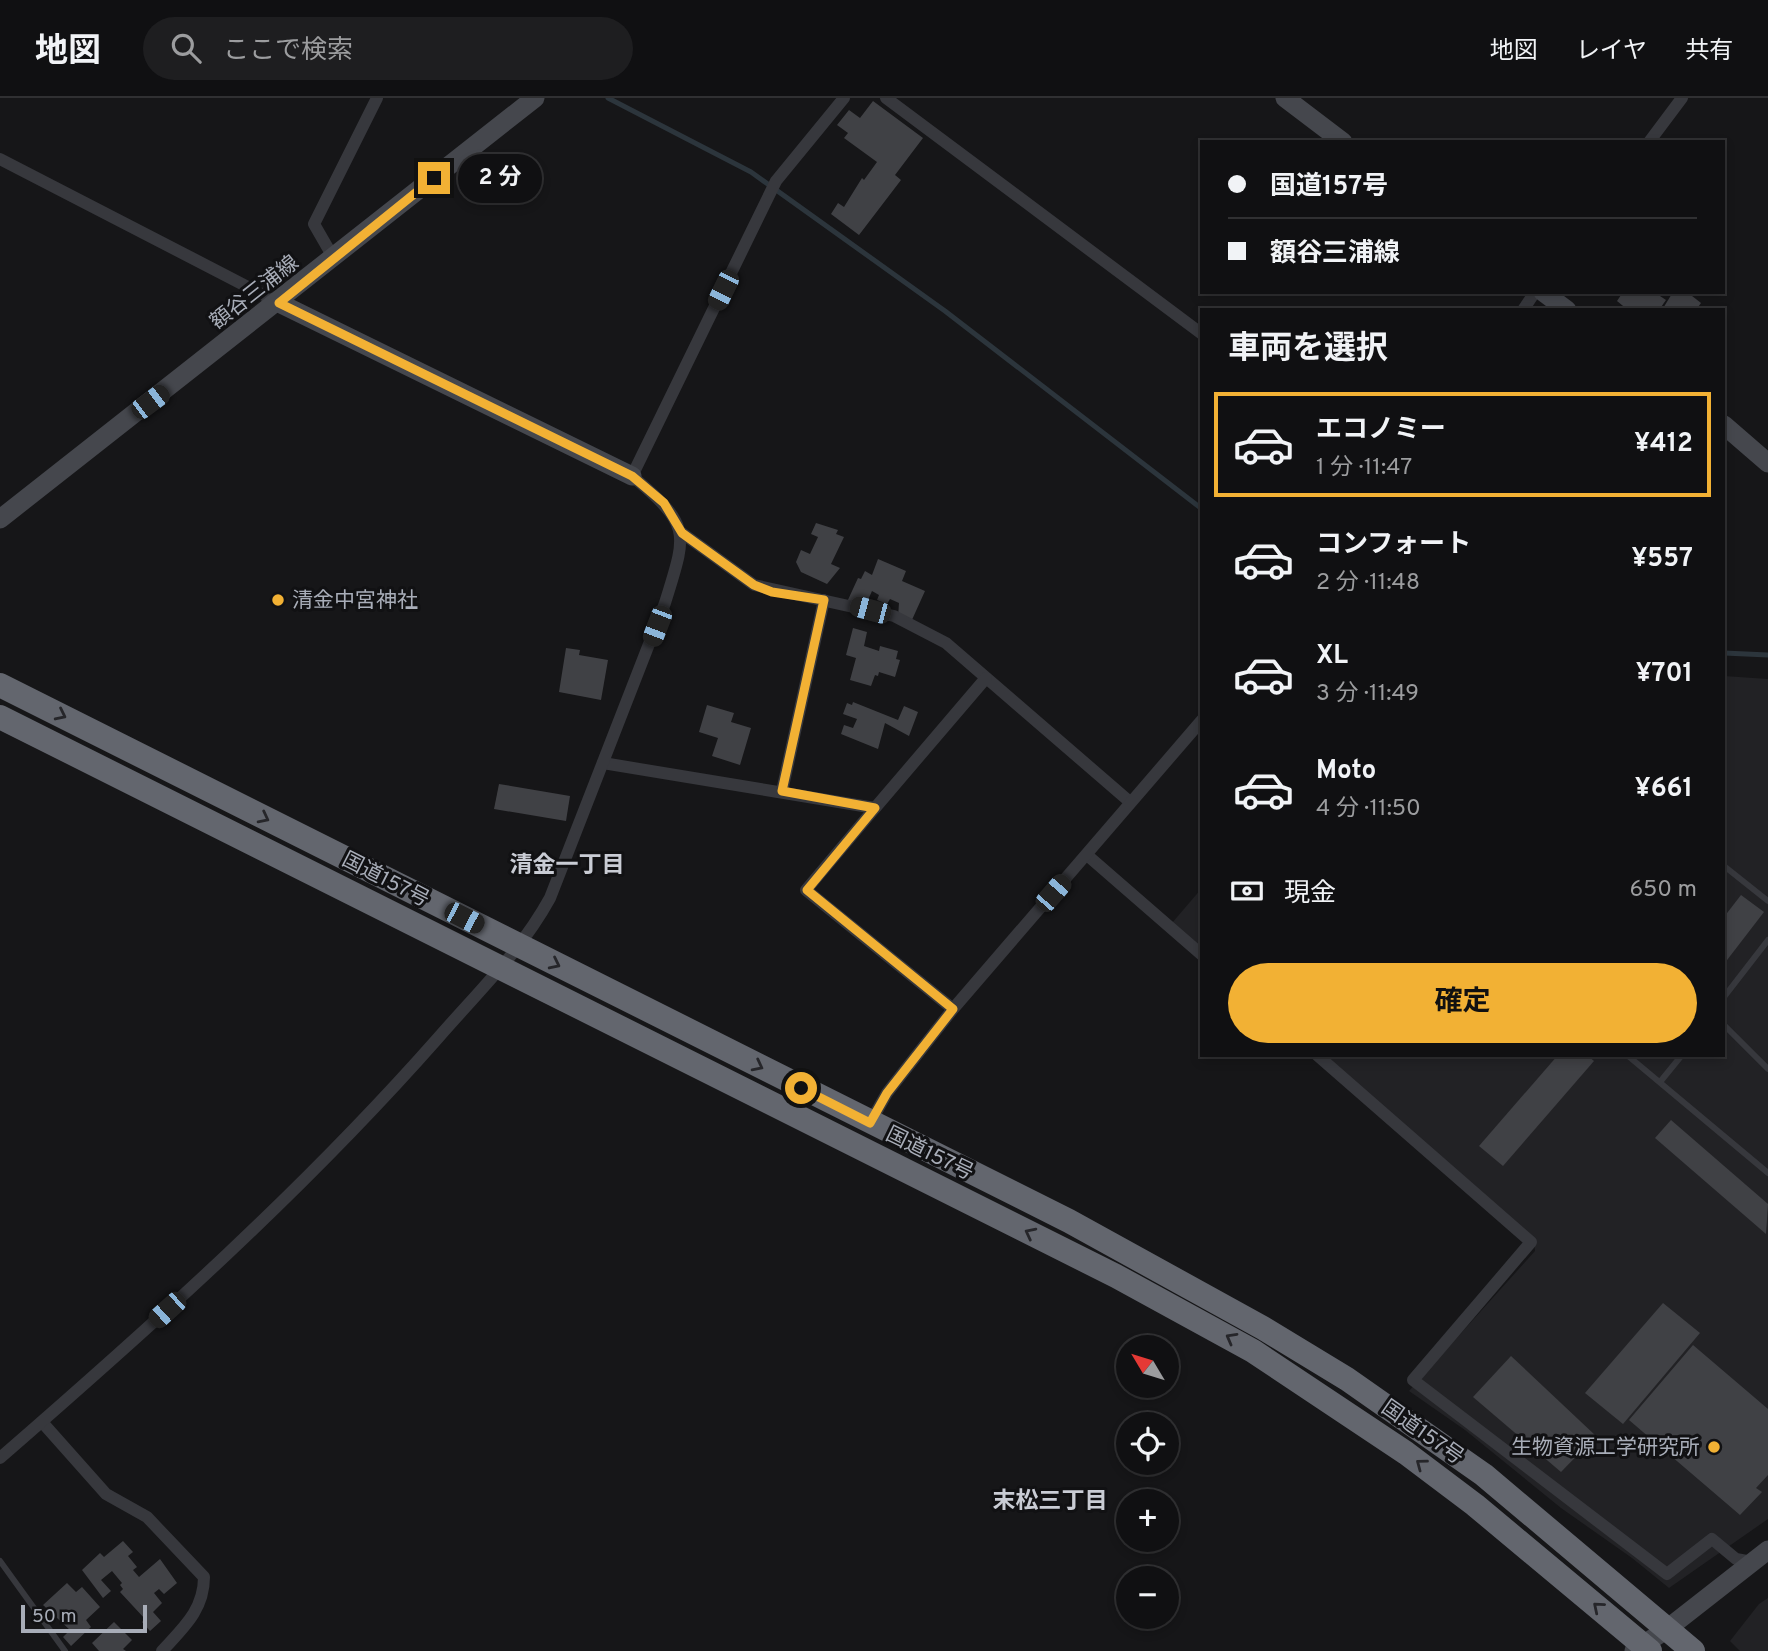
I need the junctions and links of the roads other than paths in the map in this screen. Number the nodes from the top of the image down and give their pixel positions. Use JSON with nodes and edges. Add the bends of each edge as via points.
{"nodes":[{"id":1,"x":377,"y":98,"type":"edge"},
{"id":2,"x":535,"y":98,"type":"edge"},
{"id":3,"x":844,"y":98,"type":"edge"},
{"id":4,"x":886,"y":98,"type":"edge"},
{"id":5,"x":1284,"y":98,"type":"edge"},
{"id":6,"x":1682,"y":98,"type":"edge"},
{"id":7,"x":1340,"y":140,"type":"edge"},
{"id":8,"x":1650,"y":140,"type":"edge"},
{"id":9,"x":0,"y":159,"type":"edge"},
{"id":10,"x":333,"y":257,"type":"junction"},
{"id":11,"x":1546,"y":294,"type":"edge"},
{"id":12,"x":279,"y":303,"type":"junction"},
{"id":13,"x":1564,"y":308,"type":"edge"},
{"id":14,"x":1200,"y":333,"type":"edge"},
{"id":15,"x":1725,"y":426,"type":"edge"},
{"id":16,"x":1768,"y":463,"type":"edge"},
{"id":17,"x":632,"y":476,"type":"junction"},
{"id":18,"x":0,"y":519,"type":"edge"},
{"id":19,"x":682,"y":533,"type":"junction"},
{"id":20,"x":824,"y":600,"type":"junction"},
{"id":21,"x":986,"y":678,"type":"junction"},
{"id":22,"x":0,"y":685,"type":"edge"},
{"id":23,"x":0,"y":717,"type":"edge"},
{"id":24,"x":1200,"y":722,"type":"edge"},
{"id":25,"x":603,"y":763,"type":"junction"},
{"id":26,"x":782,"y":791,"type":"junction"},
{"id":27,"x":1130,"y":802,"type":"junction"},
{"id":28,"x":875,"y":808,"type":"junction"},
{"id":29,"x":1087,"y":855,"type":"junction"},
{"id":30,"x":1725,"y":867,"type":"edge"},
{"id":31,"x":1768,"y":901,"type":"edge"},
{"id":32,"x":1768,"y":940,"type":"edge"},
{"id":33,"x":521,"y":947,"type":"junction"},
{"id":34,"x":1200,"y":954,"type":"edge"},
{"id":35,"x":500,"y":968,"type":"junction"},
{"id":36,"x":1725,"y":996,"type":"edge"},
{"id":37,"x":953,"y":1009,"type":"junction"},
{"id":38,"x":1725,"y":1026,"type":"edge"},
{"id":39,"x":1319,"y":1057,"type":"edge"},
{"id":40,"x":1629,"y":1057,"type":"edge"},
{"id":41,"x":1680,"y":1057,"type":"edge"},
{"id":42,"x":1768,"y":1069,"type":"edge"},
{"id":43,"x":1660,"y":1082,"type":"junction"},
{"id":44,"x":870,"y":1123,"type":"junction"},
{"id":45,"x":1768,"y":1173,"type":"edge"},
{"id":46,"x":42,"y":1422,"type":"junction"},
{"id":47,"x":0,"y":1458,"type":"edge"},
{"id":48,"x":1768,"y":1550,"type":"edge"},
{"id":49,"x":0,"y":1561,"type":"edge"},
{"id":50,"x":1752,"y":1562,"type":"junction"},
{"id":51,"x":1667,"y":1629,"type":"junction"},
{"id":52,"x":1642,"y":1649,"type":"edge"},
{"id":53,"x":65,"y":1651,"type":"edge"},
{"id":54,"x":162,"y":1651,"type":"edge"},
{"id":55,"x":1693,"y":1651,"type":"edge"}],
"edges":[{"from":1,"to":10,"type":"street","via":[[314,224]]},
{"from":2,"to":10,"type":"main road","name":"額谷三浦線"},
{"from":3,"to":17,"type":"street","via":[[776,181]]},
{"from":4,"to":14,"type":"street"},
{"from":5,"to":7,"type":"main road"},
{"from":6,"to":8,"type":"street"},
{"from":9,"to":12,"type":"street"},
{"from":10,"to":12,"type":"main road","name":"額谷三浦線"},
{"from":11,"to":13,"type":"main road"},
{"from":12,"to":17,"type":"main road"},
{"from":12,"to":18,"type":"main road","name":"額谷三浦線"},
{"from":15,"to":16,"type":"main road"},
{"from":17,"to":19,"type":"street","via":[[664,503]]},
{"from":19,"to":20,"type":"street","via":[[754,585]]},
{"from":19,"to":25,"type":"street","via":[[666,603]]},
{"from":20,"to":21,"type":"street","via":[[894,616],[946,643]]},
{"from":20,"to":26,"type":"street"},
{"from":21,"to":27,"type":"street"},
{"from":21,"to":28,"type":"street"},
{"from":22,"to":33,"type":"highway","name":"国道157号","one_way":true},
{"from":23,"to":35,"type":"highway","name":"国道157号"},
{"from":24,"to":27,"type":"street"},
{"from":25,"to":26,"type":"street"},
{"from":25,"to":33,"type":"street","via":[[550,898]]},
{"from":26,"to":28,"type":"street"},
{"from":27,"to":29,"type":"street"},
{"from":28,"to":37,"type":"street","via":[[807,890]]},
{"from":29,"to":34,"type":"street"},
{"from":29,"to":37,"type":"street"},
{"from":30,"to":31,"type":"lane"},
{"from":32,"to":36,"type":"lane"},
{"from":33,"to":35,"type":"street"},
{"from":33,"to":44,"type":"highway","name":"国道157号","one_way":true},
{"from":35,"to":46,"type":"street","via":[[397,1085],[241,1243]]},
{"from":52,"to":35,"type":"highway","name":"国道157号","one_way":true,"via":[[1445,1483],[1253,1351],[1116,1276]]},
{"from":37,"to":44,"type":"street","via":[[887,1093]]},
{"from":38,"to":42,"type":"lane"},
{"from":39,"to":50,"type":"street","via":[[1531,1242],[1413,1380],[1667,1573],[1712,1539],[1736,1559]]},
{"from":40,"to":43,"type":"lane"},
{"from":41,"to":43,"type":"lane"},
{"from":43,"to":45,"type":"lane"},
{"from":44,"to":51,"type":"highway","name":"国道157号","via":[[1069,1221],[1347,1379],[1484,1475]]},
{"from":46,"to":47,"type":"street"},
{"from":46,"to":54,"type":"street","via":[[106,1494],[147,1517],[204,1577],[204,1597],[193,1617]]},
{"from":48,"to":50,"type":"main road"},
{"from":49,"to":53,"type":"lane"},
{"from":50,"to":51,"type":"main road"},
{"from":51,"to":52,"type":"main road"},
{"from":51,"to":55,"type":"highway","name":"国道157号"}]}
